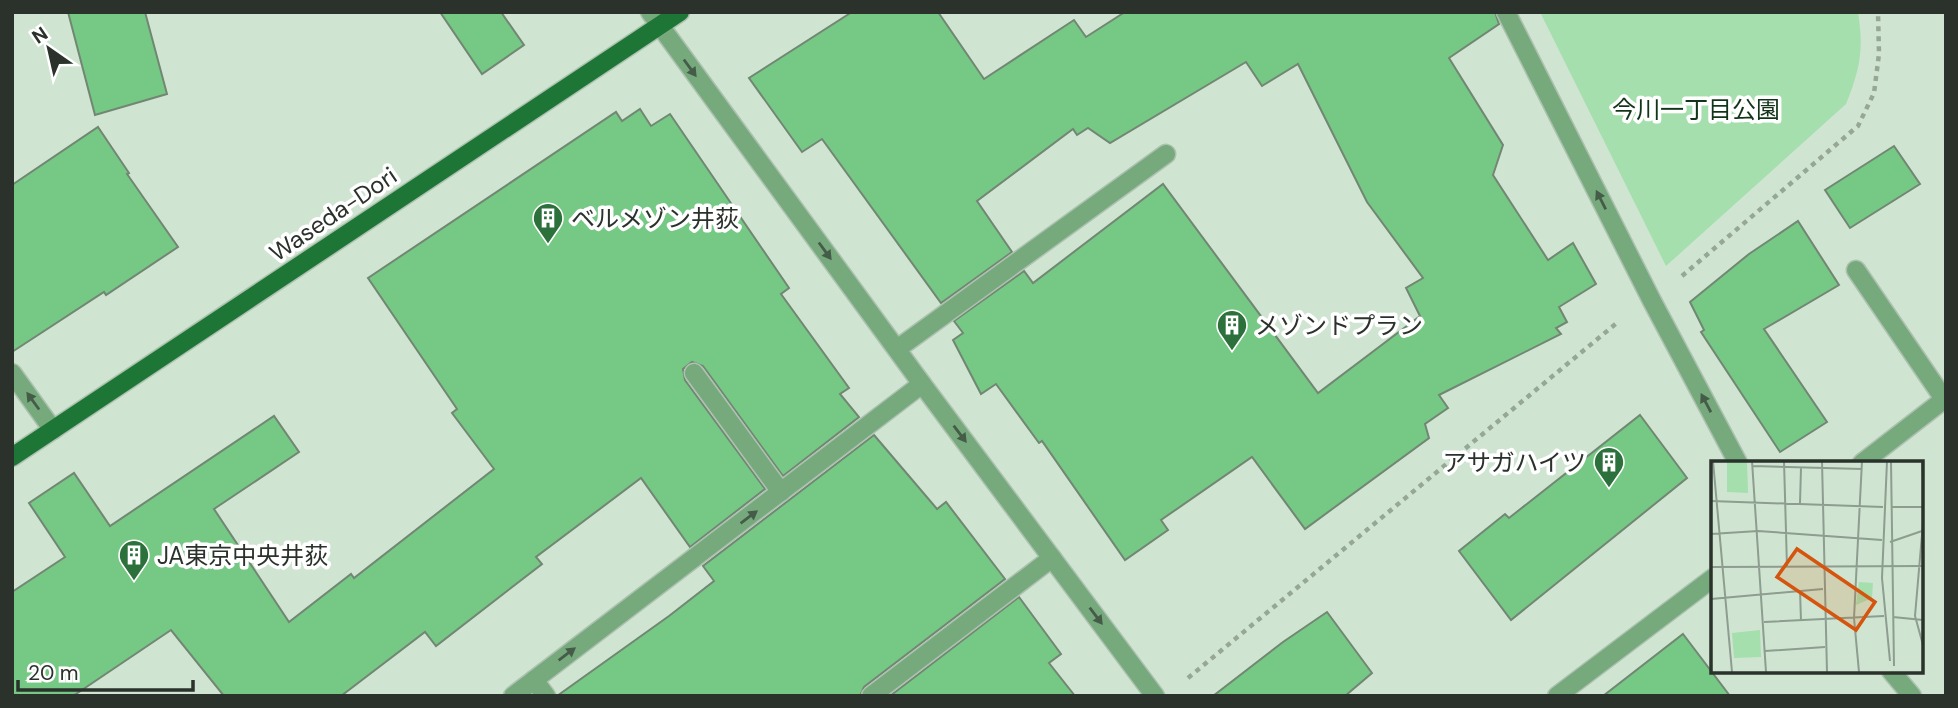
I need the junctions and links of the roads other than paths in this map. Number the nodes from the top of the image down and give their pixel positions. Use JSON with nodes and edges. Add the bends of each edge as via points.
{"nodes":[{"id":1,"x":680,"y":12,"type":"edge"},
{"id":2,"x":1506,"y":12,"type":"edge"},
{"id":3,"x":655,"y":19,"type":"edge"},
{"id":4,"x":1166,"y":154,"type":"dead end"},
{"id":5,"x":1856,"y":270,"type":"dead end"},
{"id":6,"x":897,"y":349,"type":"junction"},
{"id":7,"x":12,"y":373,"type":"edge"},
{"id":8,"x":694,"y":373,"type":"dead end"},
{"id":9,"x":922,"y":384,"type":"junction"},
{"id":10,"x":1945,"y":398,"type":"edge"},
{"id":11,"x":53,"y":429,"type":"junction"},
{"id":12,"x":12,"y":457,"type":"edge"},
{"id":13,"x":1737,"y":461,"type":"edge"},
{"id":14,"x":1865,"y":461,"type":"edge"},
{"id":15,"x":781,"y":492,"type":"junction"},
{"id":16,"x":1052,"y":558,"type":"junction"},
{"id":17,"x":1711,"y":580,"type":"edge"},
{"id":18,"x":1893,"y":673,"type":"edge"},
{"id":19,"x":534,"y":680,"type":"junction"},
{"id":20,"x":513,"y":696,"type":"edge"},
{"id":21,"x":546,"y":696,"type":"edge"},
{"id":22,"x":871,"y":696,"type":"edge"},
{"id":23,"x":1155,"y":696,"type":"edge"},
{"id":24,"x":1557,"y":696,"type":"edge"},
{"id":25,"x":1912,"y":696,"type":"edge"}],
"edges":[{"from":1,"to":3,"type":"main road","name":"Waseda-Dori"},
{"from":13,"to":2,"type":"street","one_way":true},
{"from":3,"to":6,"type":"street","one_way":true},
{"from":3,"to":11,"type":"main road","name":"Waseda-Dori"},
{"from":4,"to":6,"type":"street"},
{"from":5,"to":10,"type":"street"},
{"from":6,"to":9,"type":"street"},
{"from":11,"to":7,"type":"street","one_way":true},
{"from":8,"to":15,"type":"street"},
{"from":9,"to":15,"type":"street"},
{"from":9,"to":16,"type":"street","one_way":true},
{"from":10,"to":14,"type":"street"},
{"from":11,"to":12,"type":"main road","name":"Waseda-Dori"},
{"from":19,"to":15,"type":"street","one_way":true},
{"from":16,"to":22,"type":"street"},
{"from":16,"to":23,"type":"street","one_way":true},
{"from":17,"to":24,"type":"street"},
{"from":18,"to":25,"type":"street"},
{"from":19,"to":20,"type":"street"},
{"from":19,"to":21,"type":"street"}]}
